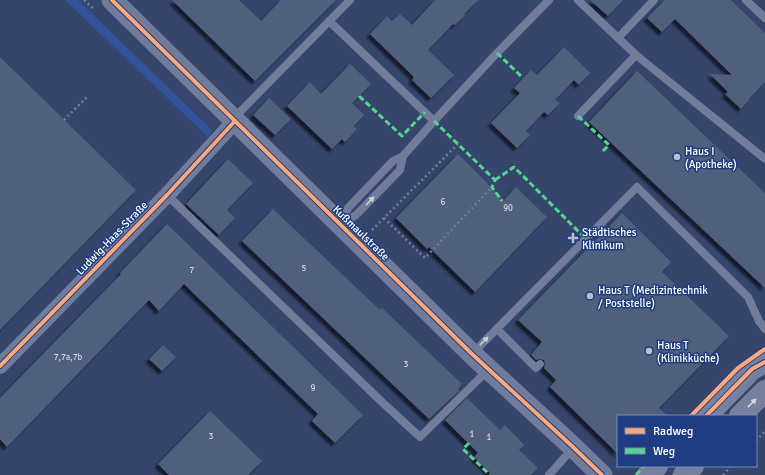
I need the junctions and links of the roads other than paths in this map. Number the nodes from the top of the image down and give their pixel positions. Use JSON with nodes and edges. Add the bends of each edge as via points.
{"nodes":[{"id":1,"x":112,"y":0,"type":"edge"},
{"id":2,"x":350,"y":0,"type":"edge"},
{"id":3,"x":549,"y":0,"type":"edge"},
{"id":4,"x":578,"y":0,"type":"edge"},
{"id":5,"x":654,"y":0,"type":"edge"},
{"id":6,"x":746,"y":0,"type":"edge"},
{"id":7,"x":765,"y":18,"type":"edge"},
{"id":8,"x":328,"y":21,"type":"junction"},
{"id":9,"x":618,"y":38,"type":"junction"},
{"id":10,"x":636,"y":55,"type":"junction"},
{"id":11,"x":578,"y":116,"type":"dead end"},
{"id":12,"x":234,"y":120,"type":"junction"},
{"id":13,"x":434,"y":121,"type":"junction"},
{"id":14,"x":765,"y":159,"type":"edge"},
{"id":15,"x":167,"y":195,"type":"junction"},
{"id":16,"x":340,"y":225,"type":"junction"},
{"id":17,"x":762,"y":318,"type":"edge"},
{"id":18,"x":496,"y":329,"type":"junction"},
{"id":19,"x":765,"y":329,"type":"edge"},
{"id":20,"x":472,"y":354,"type":"junction"},
{"id":21,"x":765,"y":362,"type":"edge"},
{"id":22,"x":540,"y":364,"type":"dead end"},
{"id":23,"x":0,"y":366,"type":"edge"},
{"id":24,"x":488,"y":370,"type":"junction"},
{"id":25,"x":765,"y":391,"type":"edge"},
{"id":26,"x":707,"y":415,"type":"edge"},
{"id":27,"x":741,"y":415,"type":"edge"},
{"id":28,"x":573,"y":447,"type":"junction"},
{"id":29,"x":656,"y":467,"type":"edge"},
{"id":30,"x":549,"y":475,"type":"edge"},
{"id":31,"x":602,"y":475,"type":"edge"},
{"id":32,"x":648,"y":475,"type":"edge"}],
"edges":[{"from":1,"to":12,"type":"street","name":"Kußmaulstraße"},
{"from":2,"to":8,"type":"lane"},
{"from":3,"to":13,"type":"lane"},
{"from":4,"to":9,"type":"lane"},
{"from":5,"to":9,"type":"lane"},
{"from":6,"to":7,"type":"lane"},
{"from":8,"to":12,"type":"lane"},
{"from":8,"to":13,"type":"lane"},
{"from":9,"to":10,"type":"lane"},
{"from":10,"to":11,"type":"lane"},
{"from":10,"to":14,"type":"lane"},
{"from":12,"to":15,"type":"street","name":"Ludwig-Haas-Straße"},
{"from":12,"to":16,"type":"street","name":"Kußmaulstraße"},
{"from":13,"to":16,"type":"lane","via":[[403,156],[400,170],[356,215]]},
{"from":15,"to":23,"type":"street","name":"Ludwig-Haas-Straße"},
{"from":15,"to":24,"type":"lane","via":[[420,437]]},
{"from":16,"to":20,"type":"street","name":"Kußmaulstraße"},
{"from":17,"to":18,"type":"lane","via":[[748,297],[637,187]]},
{"from":17,"to":19,"type":"lane"},
{"from":20,"to":18,"type":"lane","one_way":true},
{"from":18,"to":22,"type":"lane","via":[[536,368]]},
{"from":20,"to":24,"type":"street","name":"Kußmaulstraße"},
{"from":21,"to":26,"type":"main road","via":[[752,369]]},
{"from":24,"to":28,"type":"street","name":"Kußmaulstraße"},
{"from":27,"to":25,"type":"main road","one_way":true},
{"from":28,"to":30,"type":"lane"},
{"from":28,"to":31,"type":"street","name":"Kußmaulstraße"},
{"from":29,"to":32,"type":"main road"}]}
